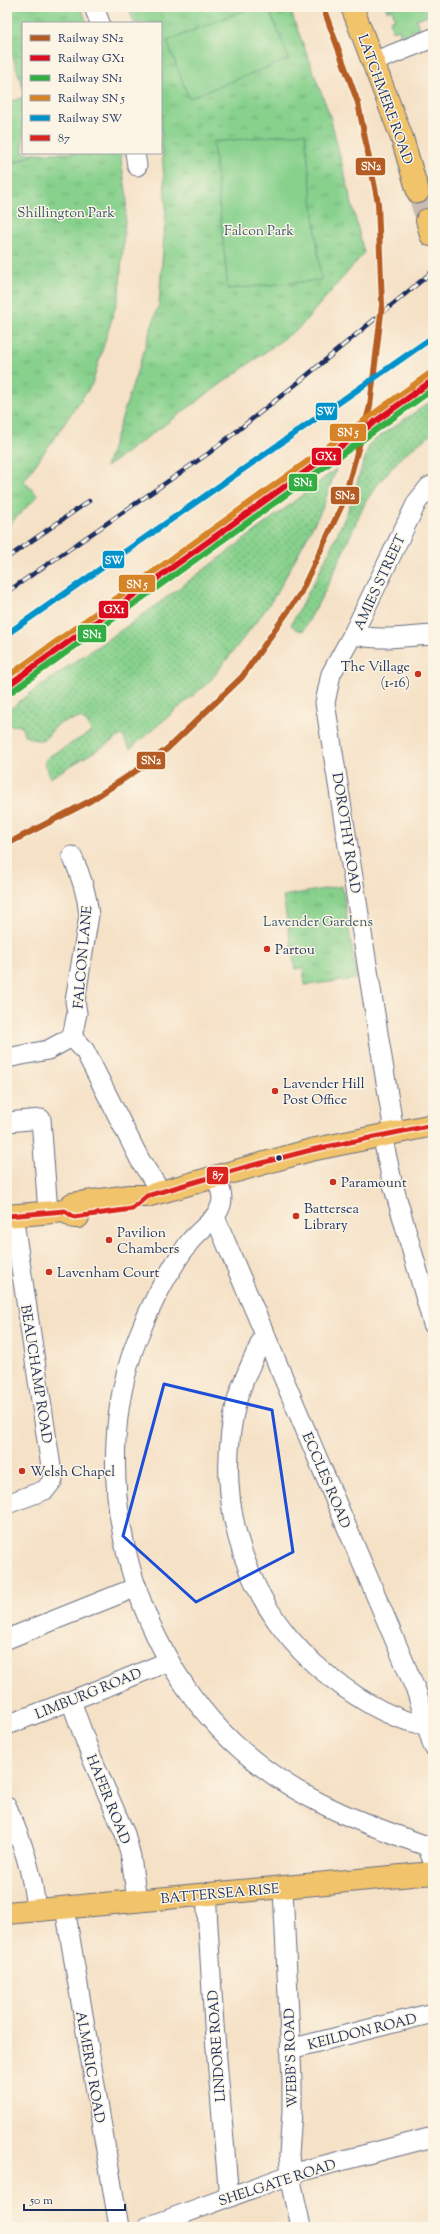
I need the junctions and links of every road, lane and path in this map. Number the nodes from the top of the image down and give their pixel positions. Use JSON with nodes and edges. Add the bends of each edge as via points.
{"nodes":[{"id":1,"x":94,"y":7,"type":"edge"},
{"id":2,"x":352,"y":7,"type":"edge"},
{"id":3,"x":100,"y":22,"type":"edge"},
{"id":4,"x":433,"y":38,"type":"edge"},
{"id":5,"x":373,"y":62,"type":"junction"},
{"id":6,"x":418,"y":192,"type":"tunnel mouth"},
{"id":7,"x":433,"y":485,"type":"edge"},
{"id":8,"x":353,"y":634,"type":"junction"},
{"id":9,"x":433,"y":635,"type":"edge"},
{"id":10,"x":72,"y":856,"type":"dead end"},
{"id":11,"x":72,"y":1036,"type":"junction"},
{"id":12,"x":7,"y":1058,"type":"edge"},
{"id":13,"x":7,"y":1122,"type":"edge"},
{"id":14,"x":433,"y":1124,"type":"edge"},
{"id":15,"x":388,"y":1133,"type":"junction"},
{"id":16,"x":215,"y":1177,"type":"junction"},
{"id":17,"x":154,"y":1194,"type":"junction"},
{"id":18,"x":57,"y":1212,"type":"junction"},
{"id":19,"x":10,"y":1216,"type":"edge"},
{"id":20,"x":215,"y":1216,"type":"junction"},
{"id":21,"x":433,"y":1324,"type":"edge"},
{"id":22,"x":265,"y":1333,"type":"junction"},
{"id":23,"x":7,"y":1504,"type":"edge"},
{"id":24,"x":137,"y":1587,"type":"junction"},
{"id":25,"x":7,"y":1639,"type":"edge"},
{"id":26,"x":169,"y":1660,"type":"junction"},
{"id":27,"x":71,"y":1701,"type":"junction"},
{"id":28,"x":7,"y":1724,"type":"edge"},
{"id":29,"x":427,"y":1725,"type":"junction"},
{"id":30,"x":433,"y":1746,"type":"edge"},
{"id":31,"x":7,"y":1807,"type":"edge"},
{"id":32,"x":431,"y":1851,"type":"edge"},
{"id":33,"x":433,"y":1873,"type":"edge"},
{"id":34,"x":283,"y":1888,"type":"junction"},
{"id":35,"x":206,"y":1893,"type":"junction"},
{"id":36,"x":137,"y":1900,"type":"junction"},
{"id":37,"x":65,"y":1908,"type":"junction"},
{"id":38,"x":36,"y":1910,"type":"junction"},
{"id":39,"x":7,"y":1913,"type":"edge"},
{"id":40,"x":433,"y":2013,"type":"edge"},
{"id":41,"x":290,"y":2049,"type":"junction"},
{"id":42,"x":433,"y":2137,"type":"edge"},
{"id":43,"x":291,"y":2175,"type":"junction"},
{"id":44,"x":229,"y":2198,"type":"junction"},
{"id":45,"x":119,"y":2227,"type":"edge"},
{"id":46,"x":147,"y":2227,"type":"edge"},
{"id":47,"x":301,"y":2227,"type":"edge"}],
"edges":[{"from":1,"to":3,"type":"street"},
{"from":2,"to":5,"type":"main road","name":"LATCHMERE ROAD"},
{"from":4,"to":5,"type":"street"},
{"from":5,"to":6,"type":"main road","name":"LATCHMERE ROAD","via":[[402,138]]},
{"from":7,"to":8,"type":"street","name":"AMIES STREET","via":[[417,502]]},
{"from":8,"to":9,"type":"street","name":"AMIES STREET","via":[[379,637]]},
{"from":8,"to":15,"type":"street","name":"DOROTHY ROAD","via":[[330,674],[326,703],[381,1060]]},
{"from":10,"to":11,"type":"street","name":"FALCON LANE","via":[[81,876],[89,915]]},
{"from":11,"to":12,"type":"street","via":[[48,1050]]},
{"from":11,"to":17,"type":"street","via":[[85,1051],[140,1160]]},
{"from":13,"to":18,"type":"street","via":[[41,1119]]},
{"from":14,"to":15,"type":"main road"},
{"from":15,"to":16,"type":"main road","via":[[311,1150]]},
{"from":15,"to":21,"type":"street","name":"DOROTHY ROAD","via":[[392,1181]]},
{"from":16,"to":17,"type":"main road"},
{"from":16,"to":20,"type":"street","via":[[222,1193],[222,1200]]},
{"from":17,"to":18,"type":"main road","via":[[93,1200],[72,1204]]},
{"from":18,"to":19,"type":"main road"},
{"from":19,"to":23,"type":"street","name":"BEAUCHAMP ROAD","via":[[54,1480],[45,1490]]},
{"from":20,"to":22,"type":"street","name":"ECCLES ROAD"},
{"from":20,"to":24,"type":"street","via":[[194,1235],[159,1289],[138,1336],[125,1376],[116,1435],[114,1486],[122,1531]]},
{"from":22,"to":29,"type":"street","name":"ECCLES ROAD","via":[[399,1650]]},
{"from":22,"to":29,"type":"street","via":[[240,1390],[232,1427],[229,1460],[235,1524],[254,1585],[264,1604],[289,1638],[322,1671],[376,1707],[414,1723]]},
{"from":24,"to":25,"type":"street"},
{"from":24,"to":26,"type":"street","via":[[150,1622]]},
{"from":26,"to":27,"type":"street","name":"LIMBURG ROAD"},
{"from":26,"to":32,"type":"street","via":[[204,1711],[239,1748],[267,1770],[336,1813]]},
{"from":27,"to":28,"type":"street","name":"LIMBURG ROAD"},
{"from":27,"to":36,"type":"street","name":"HAFER ROAD","via":[[91,1756],[125,1834]]},
{"from":29,"to":30,"type":"street","name":"ECCLES ROAD"},
{"from":31,"to":38,"type":"street","via":[[30,1867]]},
{"from":33,"to":34,"type":"main road","name":"BATTERSEA RISE"},
{"from":34,"to":35,"type":"main road","name":"BATTERSEA RISE"},
{"from":34,"to":41,"type":"street","name":"WEBB'S ROAD"},
{"from":35,"to":36,"type":"main road","name":"BATTERSEA RISE"},
{"from":35,"to":44,"type":"street","name":"LINDORE ROAD"},
{"from":36,"to":37,"type":"main road","name":"BATTERSEA RISE"},
{"from":37,"to":38,"type":"main road","name":"BATTERSEA RISE"},
{"from":37,"to":45,"type":"street","name":"ALMERIC ROAD"},
{"from":38,"to":39,"type":"main road","name":"BATTERSEA RISE"},
{"from":40,"to":41,"type":"street","name":"KEILDON ROAD"},
{"from":41,"to":43,"type":"street","name":"WEBB'S ROAD"},
{"from":42,"to":43,"type":"street","name":"SHELGATE ROAD"},
{"from":43,"to":44,"type":"street","name":"SHELGATE ROAD"},
{"from":43,"to":47,"type":"street","name":"WEBB'S ROAD"},
{"from":44,"to":46,"type":"street","name":"SHELGATE ROAD"}]}
